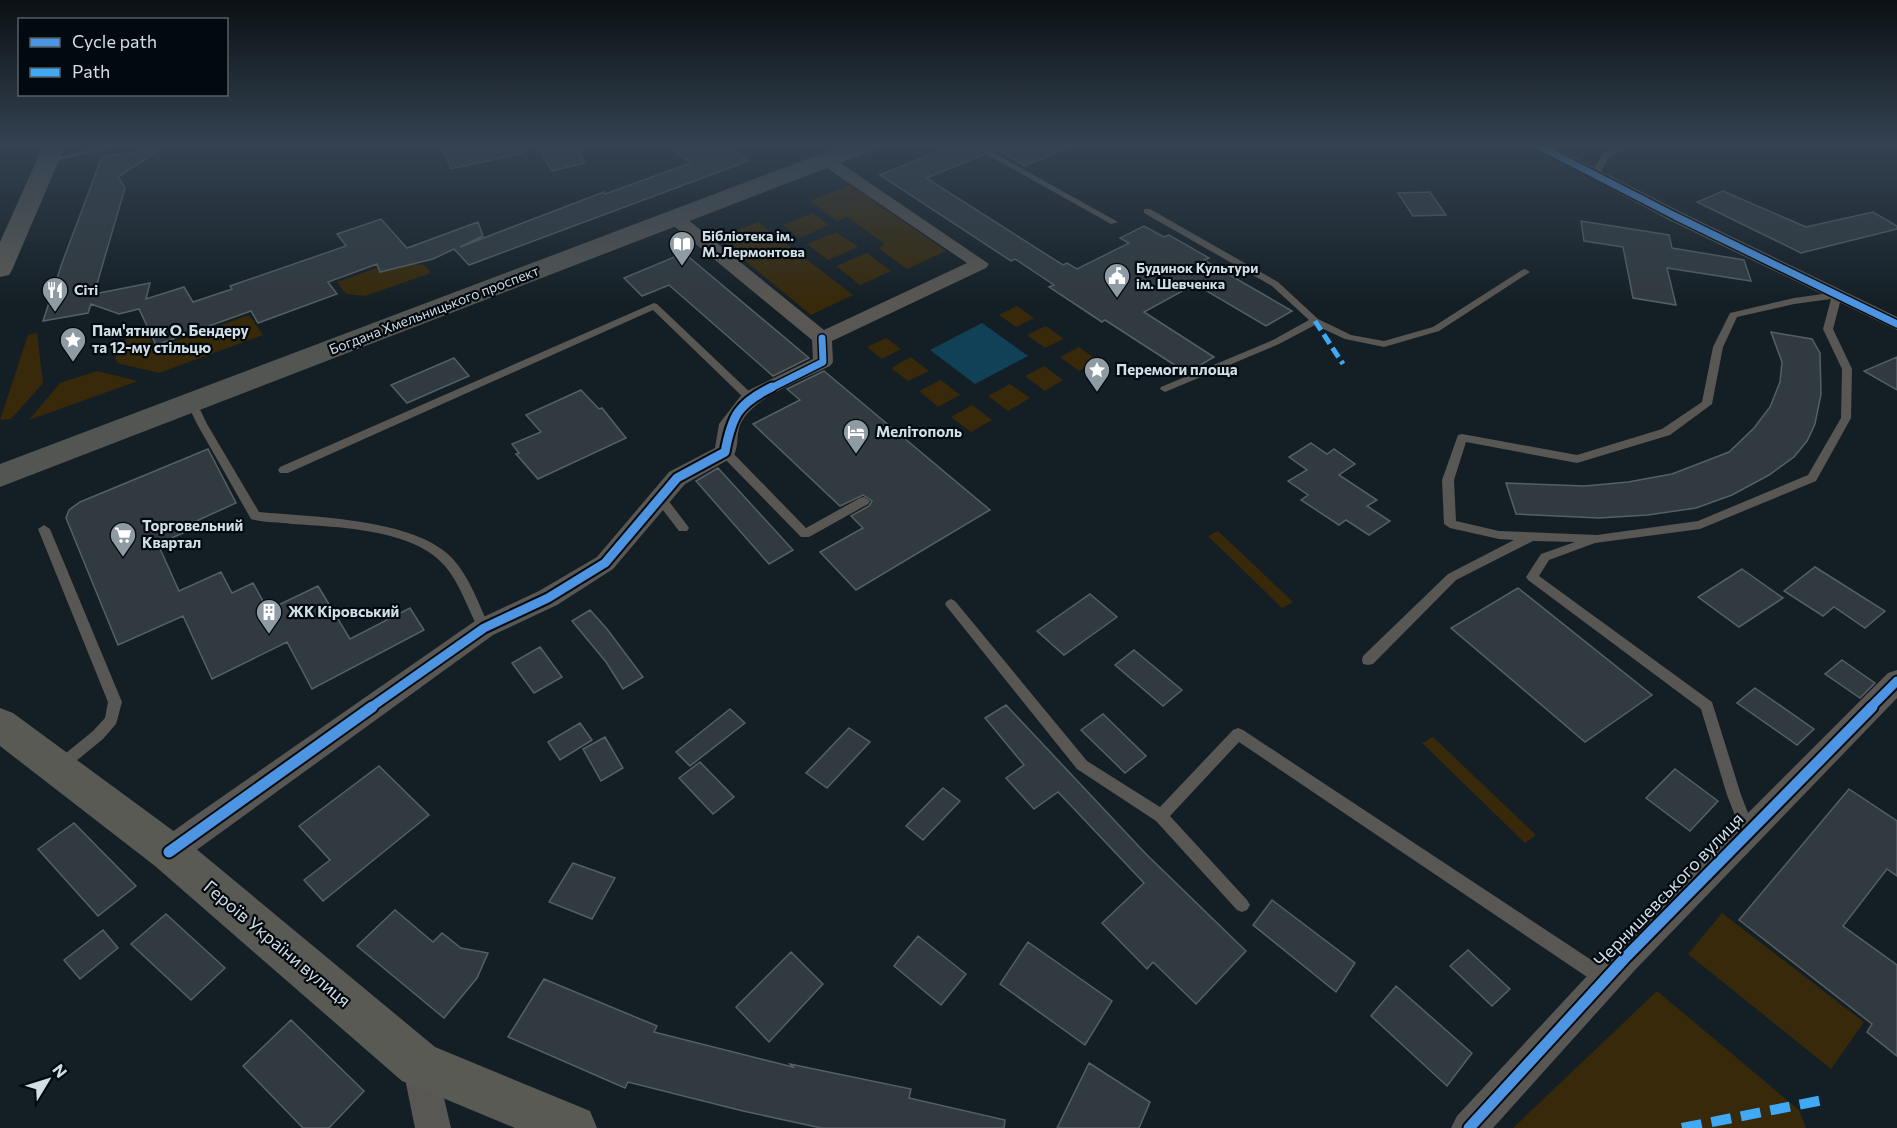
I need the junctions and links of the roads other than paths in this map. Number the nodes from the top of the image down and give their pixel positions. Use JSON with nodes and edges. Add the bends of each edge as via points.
{"nodes":[{"id":1,"x":27,"y":197,"type":"edge"},
{"id":2,"x":29,"y":197,"type":"edge"},
{"id":3,"x":732,"y":197,"type":"edge"},
{"id":4,"x":880,"y":197,"type":"edge"},
{"id":5,"x":1068,"y":197,"type":"edge"},
{"id":6,"x":1638,"y":197,"type":"edge"},
{"id":7,"x":1147,"y":211,"type":"dead end"},
{"id":8,"x":675,"y":218,"type":"junction"},
{"id":9,"x":1114,"y":222,"type":"dead end"},
{"id":10,"x":0,"y":261,"type":"edge"},
{"id":11,"x":0,"y":270,"type":"edge"},
{"id":12,"x":1525,"y":272,"type":"dead end"},
{"id":13,"x":1837,"y":295,"type":"junction"},
{"id":14,"x":1888,"y":313,"type":"edge"},
{"id":15,"x":1315,"y":321,"type":"junction"},
{"id":16,"x":1897,"y":324,"type":"edge"},
{"id":17,"x":822,"y":339,"type":"junction"},
{"id":18,"x":1166,"y":389,"type":"dead end"},
{"id":19,"x":750,"y":398,"type":"junction"},
{"id":20,"x":191,"y":402,"type":"junction"},
{"id":21,"x":724,"y":452,"type":"junction"},
{"id":22,"x":284,"y":470,"type":"dead end"},
{"id":23,"x":0,"y":476,"type":"edge"},
{"id":24,"x":660,"y":498,"type":"junction"},
{"id":25,"x":864,"y":501,"type":"dead end"},
{"id":26,"x":683,"y":528,"type":"dead end"},
{"id":27,"x":44,"y":529,"type":"dead end"},
{"id":28,"x":1530,"y":537,"type":"junction"},
{"id":29,"x":1597,"y":539,"type":"junction"},
{"id":30,"x":951,"y":604,"type":"dead end"},
{"id":31,"x":484,"y":628,"type":"junction"},
{"id":32,"x":1368,"y":660,"type":"dead end"},
{"id":33,"x":1897,"y":681,"type":"edge"},
{"id":34,"x":0,"y":724,"type":"edge"},
{"id":35,"x":59,"y":767,"type":"junction"},
{"id":36,"x":1161,"y":816,"type":"junction"},
{"id":37,"x":1749,"y":832,"type":"junction"},
{"id":38,"x":169,"y":852,"type":"junction"},
{"id":39,"x":1242,"y":905,"type":"dead end"},
{"id":40,"x":1605,"y":980,"type":"junction"},
{"id":41,"x":419,"y":1064,"type":"junction"},
{"id":42,"x":433,"y":1128,"type":"edge"},
{"id":43,"x":573,"y":1128,"type":"edge"},
{"id":44,"x":1469,"y":1128,"type":"edge"}],
"edges":[{"from":1,"to":10,"type":"main road"},
{"from":2,"to":11,"type":"main road"},
{"from":3,"to":8,"type":"highway","name":"Богдана Хмельницького проспект"},
{"from":4,"to":17,"type":"street","via":[[980,264]]},
{"from":5,"to":9,"type":"lane"},
{"from":6,"to":13,"type":"street"},
{"from":7,"to":15,"type":"lane","via":[[1275,284]]},
{"from":8,"to":17,"type":"street"},
{"from":8,"to":20,"type":"highway","name":"Богдана Хмельницького проспект"},
{"from":12,"to":15,"type":"lane","via":[[1436,328],[1384,344],[1348,338]]},
{"from":13,"to":14,"type":"street"},
{"from":13,"to":28,"type":"lane","via":[[1733,315],[1719,347],[1707,404],[1666,432],[1577,459],[1462,438],[1448,480],[1450,524]]},
{"from":13,"to":29,"type":"lane","via":[[1828,329],[1847,369],[1846,418],[1812,478],[1700,525]]},
{"from":14,"to":16,"type":"street"},
{"from":15,"to":18,"type":"lane"},
{"from":17,"to":19,"type":"street","via":[[824,362]]},
{"from":19,"to":21,"type":"street","via":[[730,424]]},
{"from":19,"to":22,"type":"lane","via":[[654,306]]},
{"from":20,"to":23,"type":"highway","name":"Богдана Хмельницького проспект"},
{"from":20,"to":31,"type":"lane","via":[[255,516],[394,531],[422,542],[443,556],[456,572]]},
{"from":21,"to":24,"type":"street","via":[[677,478]]},
{"from":21,"to":25,"type":"lane","via":[[805,534]]},
{"from":24,"to":26,"type":"lane"},
{"from":24,"to":31,"type":"street","via":[[605,563],[548,598]]},
{"from":27,"to":35,"type":"lane","via":[[115,702],[111,720]]},
{"from":28,"to":29,"type":"lane"},
{"from":28,"to":32,"type":"lane","via":[[1452,577]]},
{"from":29,"to":37,"type":"lane","via":[[1545,557],[1532,577],[1707,706]]},
{"from":30,"to":36,"type":"lane","via":[[1082,765]]},
{"from":31,"to":38,"type":"street"},
{"from":33,"to":37,"type":"street","name":"Чернишевського вулиця"},
{"from":34,"to":35,"type":"main road","name":"Героїв України вулиця"},
{"from":35,"to":38,"type":"main road","name":"Героїв України вулиця"},
{"from":36,"to":39,"type":"lane"},
{"from":36,"to":40,"type":"lane","via":[[1238,734]]},
{"from":37,"to":40,"type":"street","name":"Чернишевського вулиця"},
{"from":38,"to":41,"type":"main road","name":"Героїв України вулиця"},
{"from":40,"to":44,"type":"street","name":"Чернишевського вулиця"},
{"from":41,"to":42,"type":"street"},
{"from":41,"to":43,"type":"main road","name":"Героїв України вулиця"}]}
